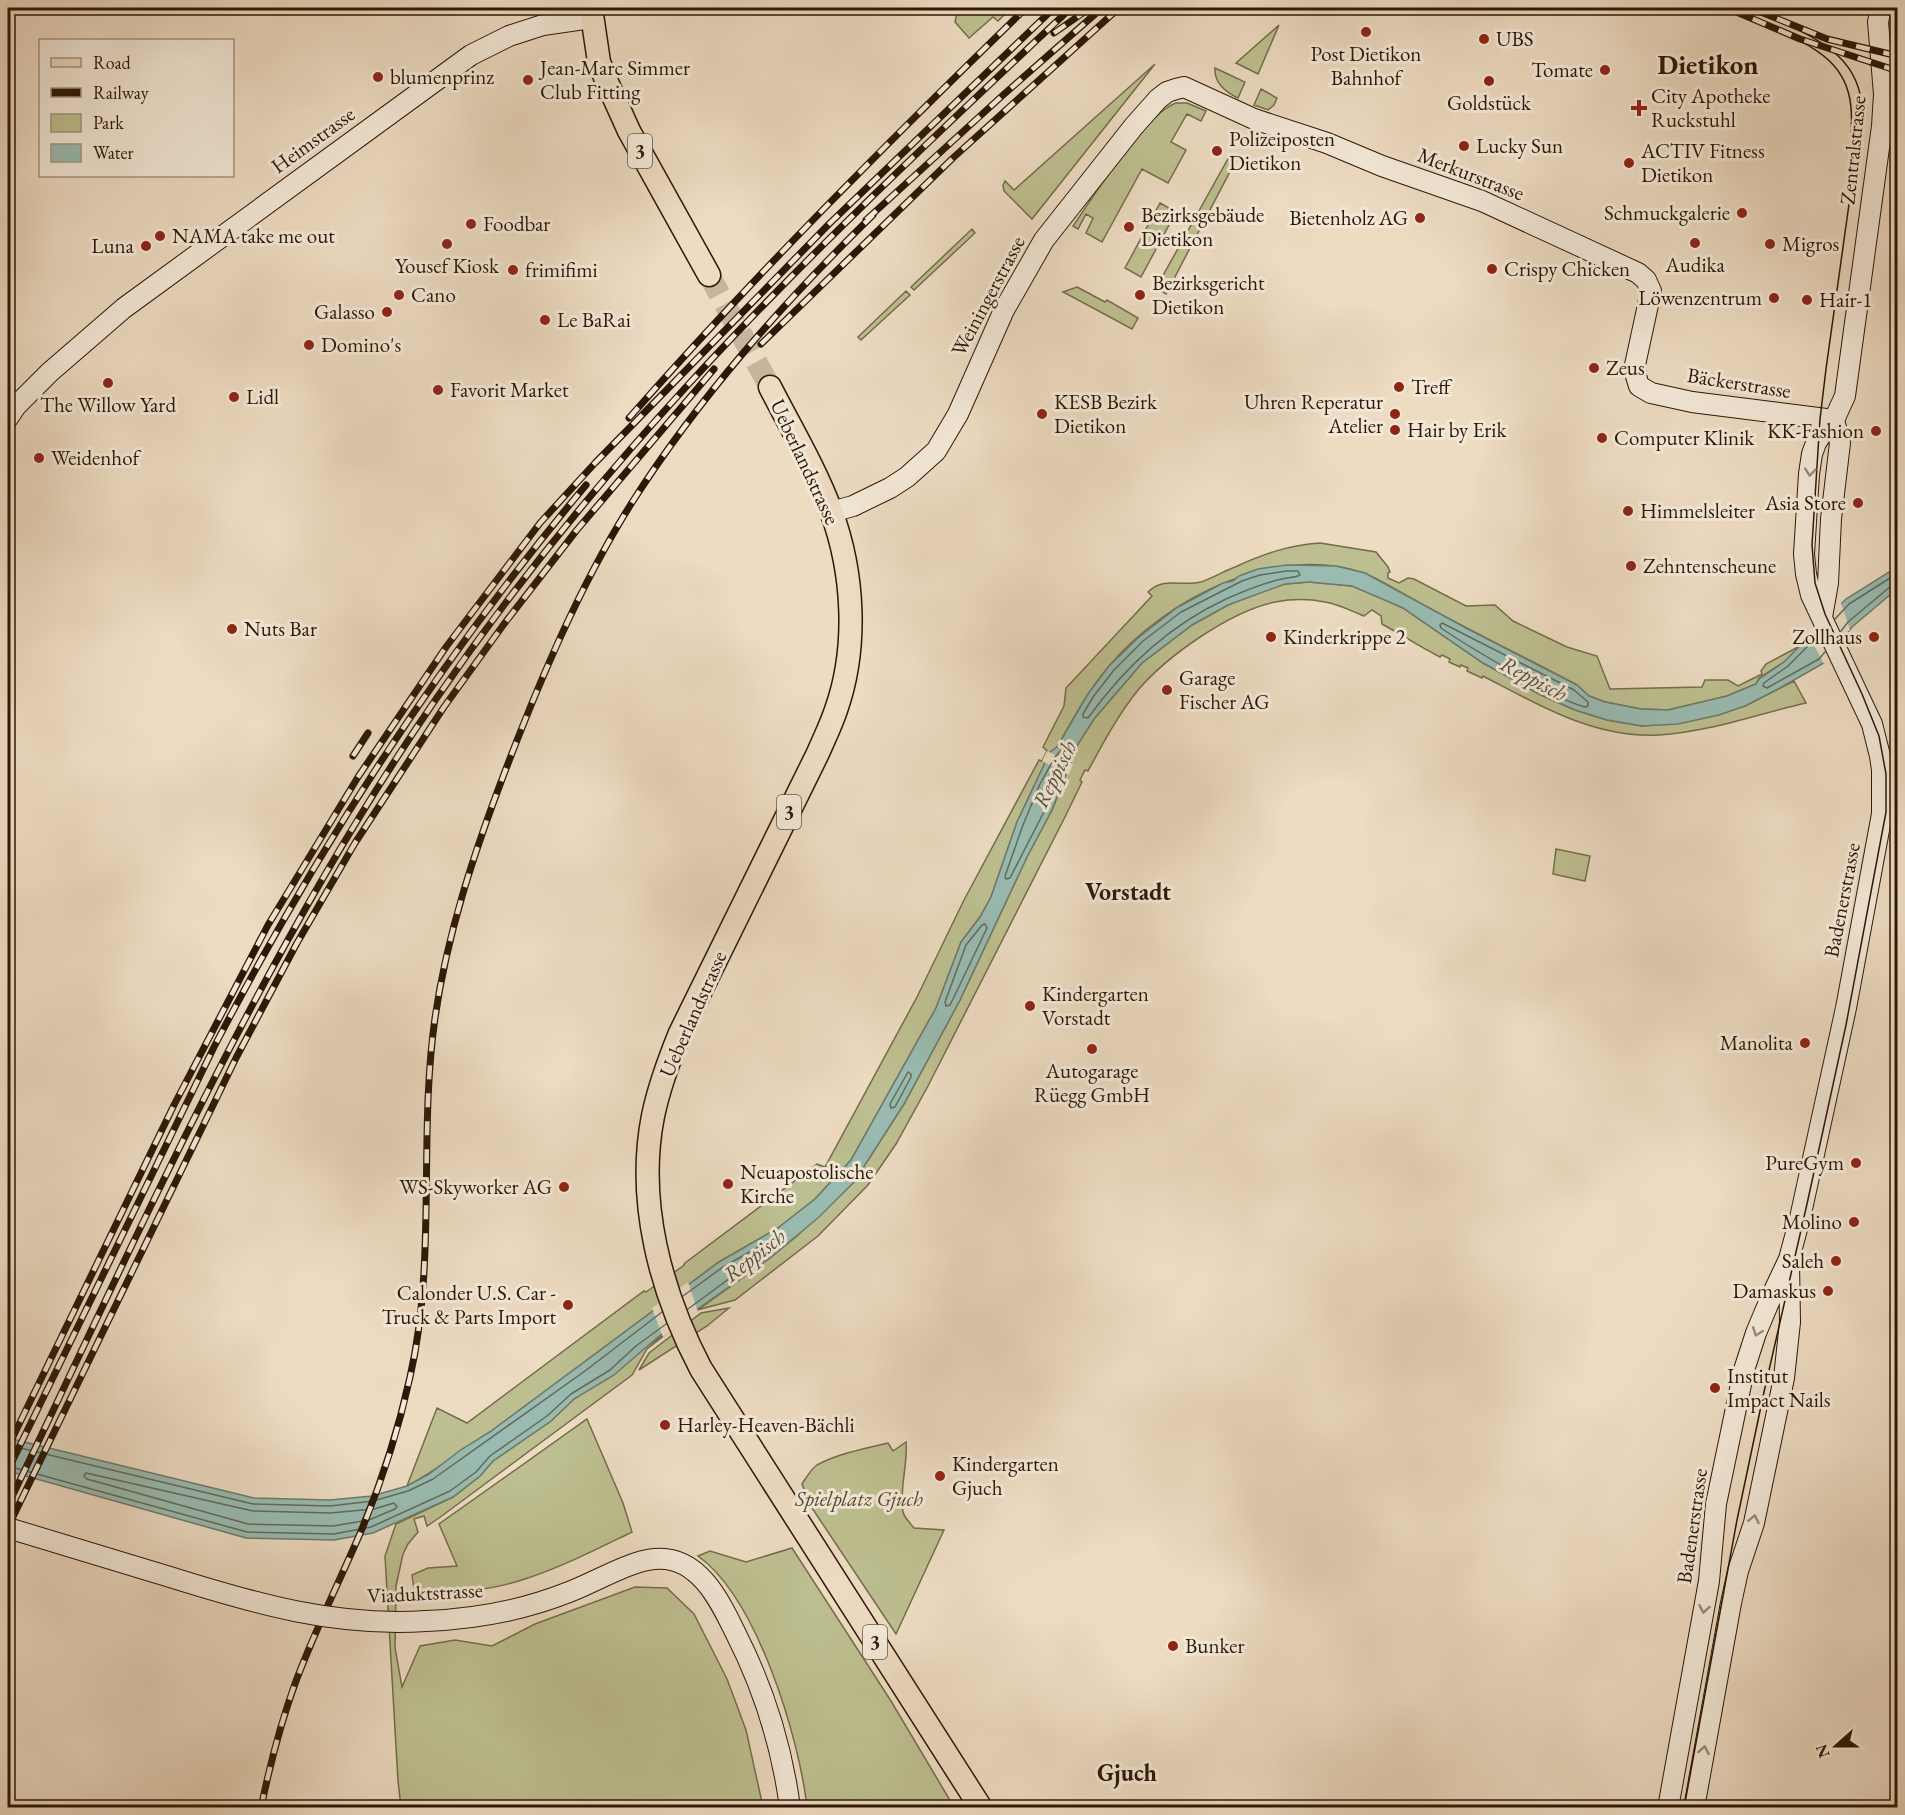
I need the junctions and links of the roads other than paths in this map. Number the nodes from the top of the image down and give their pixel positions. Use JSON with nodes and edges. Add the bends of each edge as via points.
{"nodes":[{"id":1,"x":1881,"y":8,"type":"edge"},
{"id":2,"x":591,"y":13,"type":"edge"},
{"id":3,"x":1889,"y":63,"type":"edge"},
{"id":4,"x":1184,"y":87,"type":"joint"},
{"id":5,"x":709,"y":275,"type":"tunnel mouth"},
{"id":6,"x":1639,"y":386,"type":"joint"},
{"id":7,"x":770,"y":387,"type":"tunnel mouth"},
{"id":8,"x":8,"y":418,"type":"edge"},
{"id":9,"x":1834,"y":420,"type":"junction"},
{"id":10,"x":831,"y":512,"type":"junction"},
{"id":11,"x":1804,"y":554,"type":"junction"},
{"id":12,"x":1829,"y":556,"type":"junction"},
{"id":13,"x":1822,"y":617,"type":"junction"},
{"id":14,"x":1789,"y":1259,"type":"junction"},
{"id":15,"x":8,"y":1528,"type":"edge"},
{"id":16,"x":1747,"y":1545,"type":"junction"},
{"id":17,"x":1712,"y":1551,"type":"junction"},
{"id":18,"x":790,"y":1808,"type":"edge"},
{"id":19,"x":981,"y":1808,"type":"edge"},
{"id":20,"x":1668,"y":1808,"type":"edge"},
{"id":21,"x":1694,"y":1808,"type":"edge"}],
"edges":[{"from":1,"to":3,"type":"street","name":"Zentralstrasse","via":[[1878,22]]},
{"from":2,"to":5,"type":"main road","number":"3","via":[[606,80],[629,131]]},
{"from":2,"to":8,"type":"street","name":"Heimstrasse","via":[[509,36],[471,55],[124,308],[50,372]]},
{"from":3,"to":9,"type":"street","name":"Zentralstrasse","via":[[1845,396]]},
{"from":4,"to":6,"type":"street","name":"Merkurstrasse","via":[[1240,114],[1482,201],[1638,273],[1651,291],[1635,365]]},
{"from":4,"to":10,"type":"street","name":"Weiningerstrasse","via":[[1158,99],[1044,240],[1004,310],[958,414],[936,451],[890,488]]},
{"from":6,"to":9,"type":"street","name":"Bäckerstrasse","via":[[1651,393],[1692,402]]},
{"from":7,"to":10,"type":"main road","name":"Ueberlandstrasse","number":"3"},
{"from":9,"to":11,"type":"street","name":"Zentralstrasse","one_way":true,"via":[[1812,454]]},
{"from":9,"to":12,"type":"street","via":[[1840,443]]},
{"from":10,"to":19,"type":"main road","name":"Ueberlandstrasse","number":"3","via":[[845,564],[850,613],[847,664],[837,710],[680,1033],[664,1075],[649,1147],[649,1209],[664,1282],[702,1369]]},
{"from":11,"to":12,"type":"street"},
{"from":11,"to":13,"type":"street","name":"Zentralstrasse","via":[[1811,595]]},
{"from":12,"to":13,"type":"street"},
{"from":13,"to":14,"type":"street","name":"Badenerstrasse","via":[[1872,724],[1881,756],[1882,814],[1846,1008]]},
{"from":16,"to":14,"type":"street","name":"Badenerstrasse","one_way":true,"via":[[1784,1378],[1790,1322]]},
{"from":14,"to":17,"type":"street","name":"Badenerstrasse","one_way":true,"via":[[1747,1358],[1716,1504]]},
{"from":15,"to":18,"type":"street","name":"Viaduktstrasse","bridge":true,"via":[[266,1606],[358,1621],[472,1617],[566,1593],[635,1564],[653,1559],[672,1560],[693,1570],[711,1589],[746,1654],[777,1738]]},
{"from":16,"to":17,"type":"street","via":[[1736,1550]]},
{"from":21,"to":16,"type":"street","name":"Badenerstrasse","one_way":true,"via":[[1731,1603]]},
{"from":17,"to":20,"type":"street","name":"Badenerstrasse","one_way":true}]}
